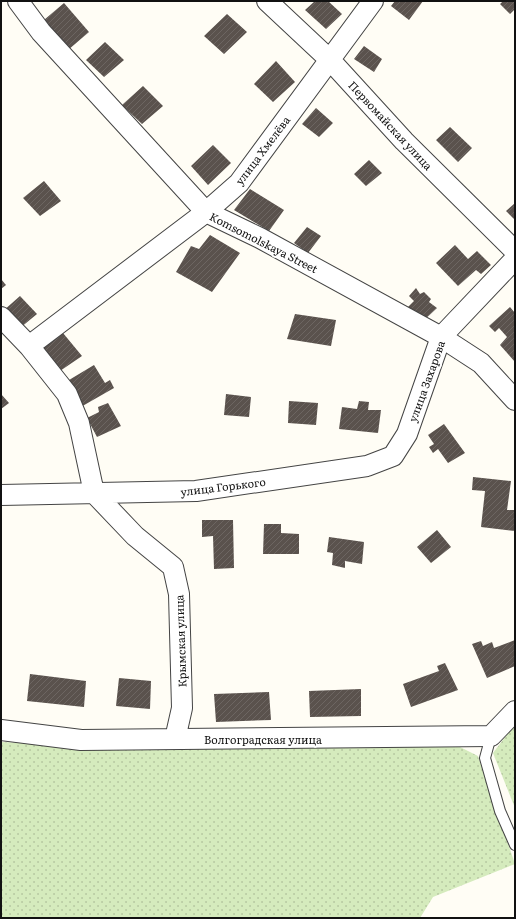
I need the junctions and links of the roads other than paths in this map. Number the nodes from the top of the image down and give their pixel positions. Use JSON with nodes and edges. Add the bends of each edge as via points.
{"nodes":[{"id":1,"x":18,"y":1,"type":"edge"},
{"id":2,"x":267,"y":1,"type":"edge"},
{"id":3,"x":373,"y":1,"type":"edge"},
{"id":4,"x":330,"y":60,"type":"junction"},
{"id":5,"x":206,"y":212,"type":"junction"},
{"id":6,"x":515,"y":250,"type":"edge"},
{"id":7,"x":515,"y":259,"type":"edge"},
{"id":8,"x":1,"y":317,"type":"edge"},
{"id":9,"x":441,"y":337,"type":"junction"},
{"id":10,"x":28,"y":346,"type":"junction"},
{"id":11,"x":515,"y":400,"type":"edge"},
{"id":12,"x":393,"y":456,"type":"joint"},
{"id":13,"x":94,"y":493,"type":"junction"},
{"id":14,"x":1,"y":494,"type":"edge"},
{"id":15,"x":515,"y":711,"type":"edge"},
{"id":16,"x":1,"y":730,"type":"edge"},
{"id":17,"x":491,"y":736,"type":"junction"},
{"id":18,"x":175,"y":739,"type":"junction"},
{"id":19,"x":515,"y":845,"type":"edge"}],
"edges":[{"from":1,"to":5,"type":"street","name":"Komsomolskaya Street","via":[[41,32]]},
{"from":2,"to":4,"type":"street","name":"Первомайская улица"},
{"from":3,"to":4,"type":"street","name":"улица Хмелёва"},
{"from":4,"to":5,"type":"street","name":"улица Хмелёва","via":[[239,183]]},
{"from":4,"to":6,"type":"street","name":"Первомайская улица","via":[[404,141]]},
{"from":5,"to":9,"type":"street","name":"Komsomolskaya Street","via":[[260,238]]},
{"from":5,"to":10,"type":"street","name":"улица Хмелёва"},
{"from":7,"to":9,"type":"street","name":"улица Захарова"},
{"from":8,"to":10,"type":"street"},
{"from":9,"to":11,"type":"street","name":"Komsomolskaya Street","via":[[481,363]]},
{"from":9,"to":12,"type":"street","name":"улица Захарова","via":[[407,434]]},
{"from":10,"to":13,"type":"street","via":[[67,394],[79,423]]},
{"from":12,"to":13,"type":"street","name":"улица Горького","via":[[367,466],[196,491]]},
{"from":13,"to":14,"type":"street","name":"улица Горького"},
{"from":13,"to":18,"type":"street","name":"Крымская улица","via":[[135,536],[173,567],[179,594],[182,708]]},
{"from":15,"to":17,"type":"street"},
{"from":16,"to":18,"type":"street","name":"Волгоградская улица","via":[[81,740]]},
{"from":17,"to":18,"type":"street","name":"Волгоградская улица"},
{"from":17,"to":19,"type":"lane","via":[[485,758],[500,811]]}]}
